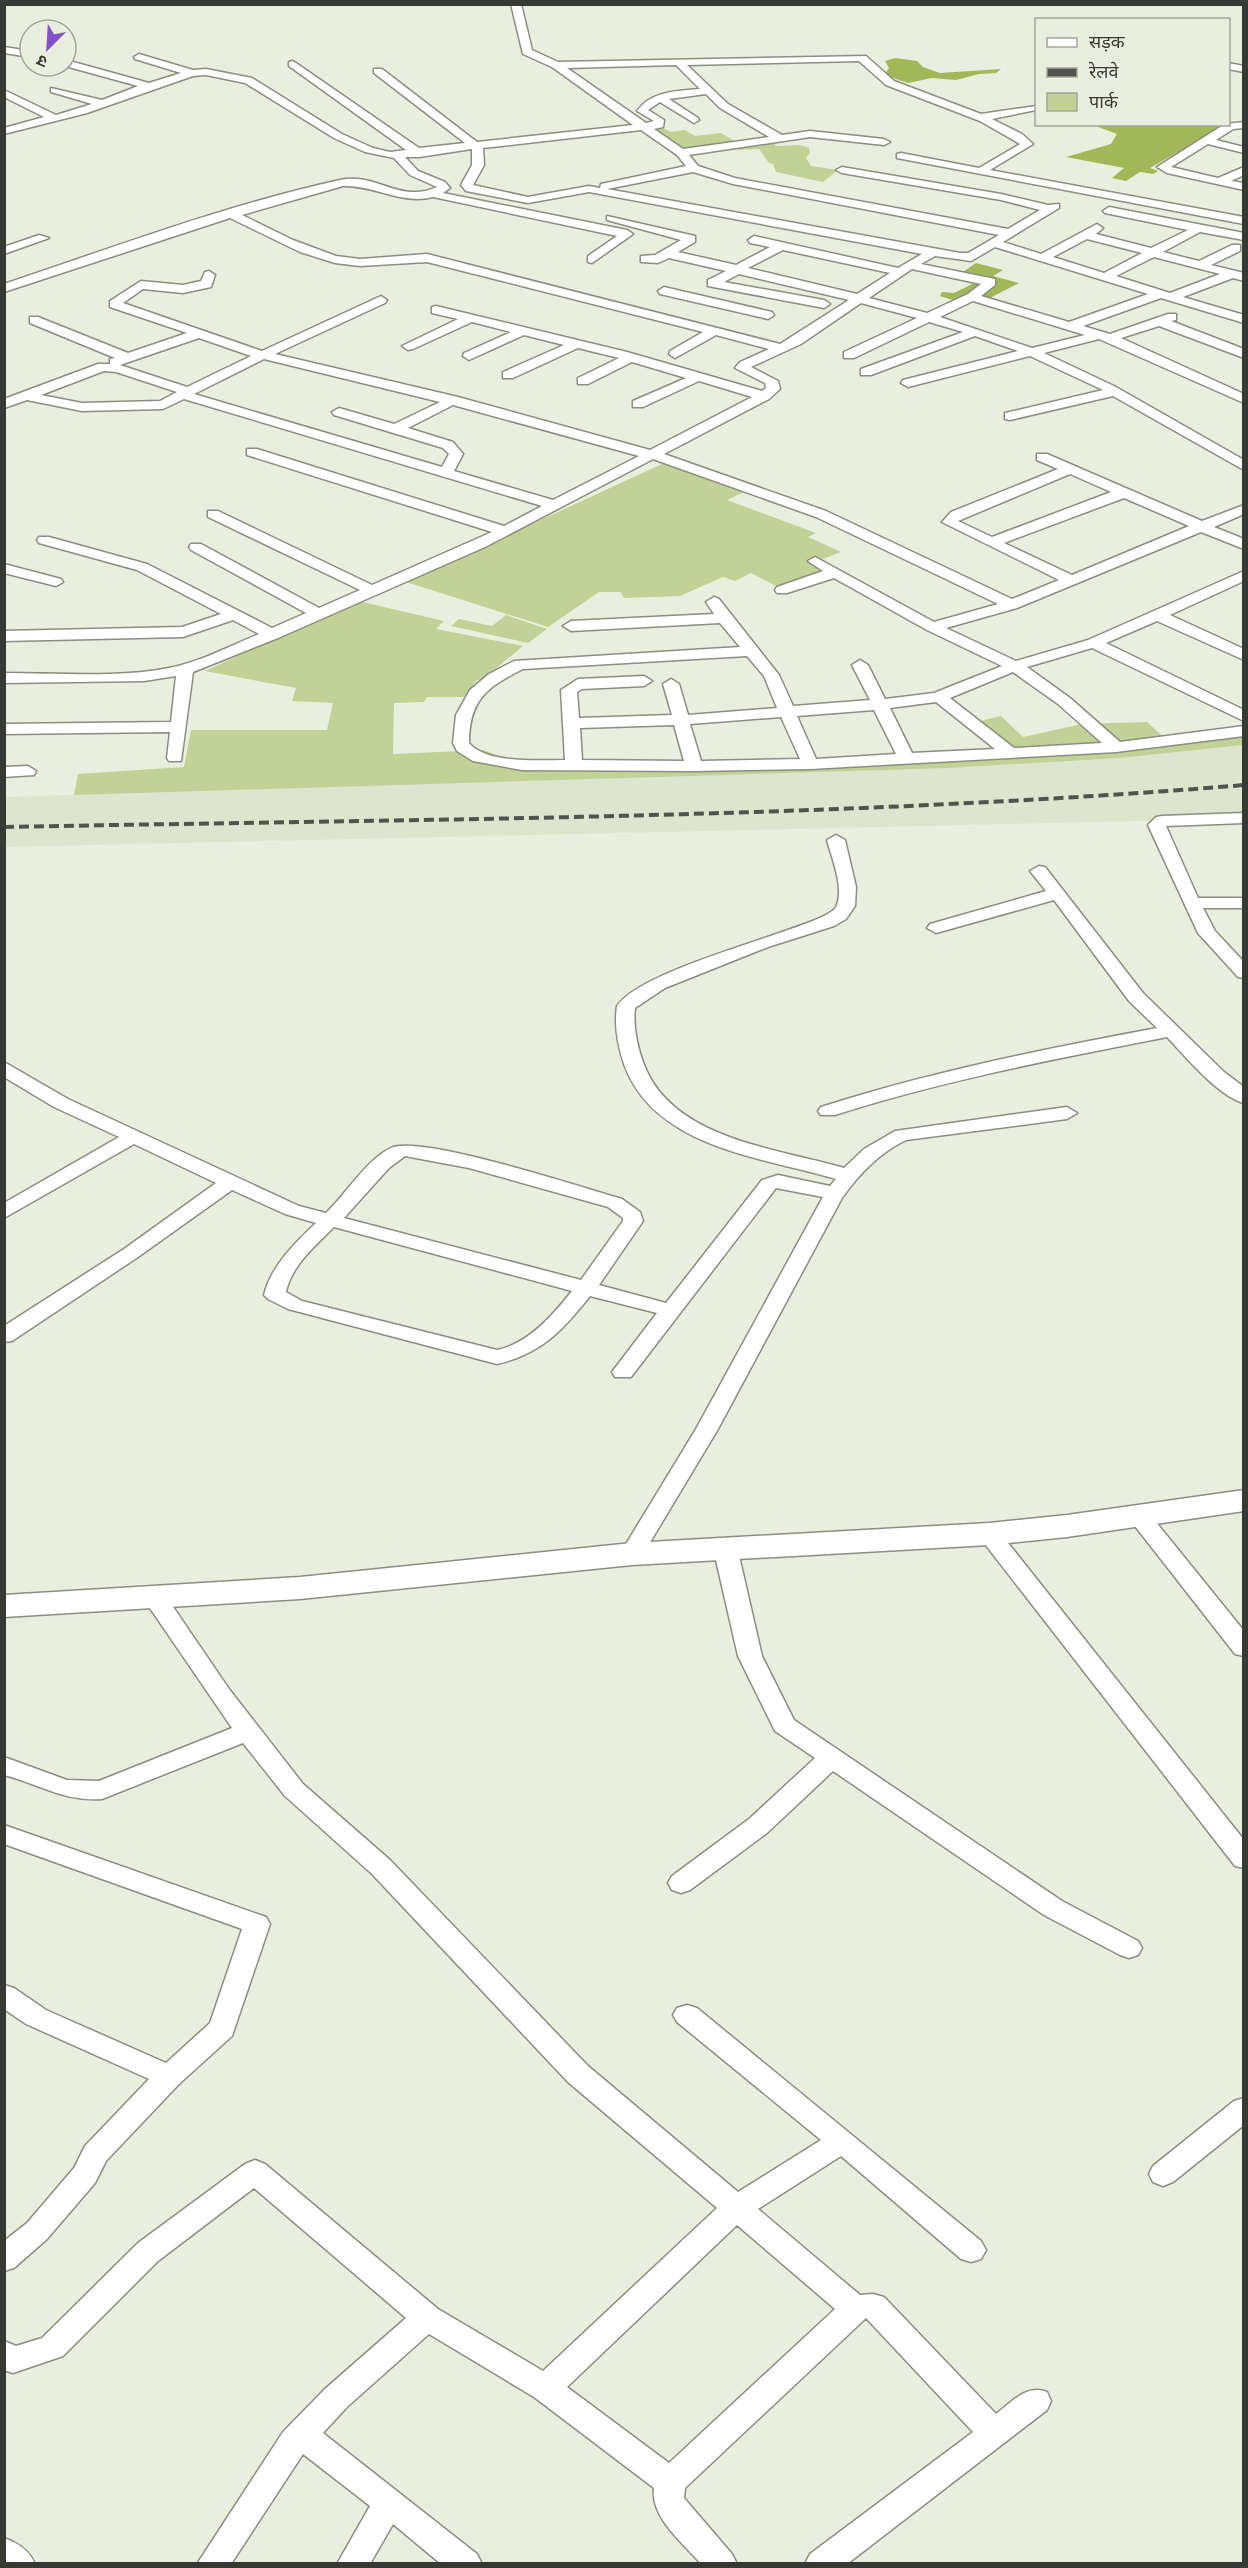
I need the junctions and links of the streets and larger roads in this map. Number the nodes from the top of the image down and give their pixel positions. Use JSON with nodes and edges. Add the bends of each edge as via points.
{"nodes":[{"id":1,"x":516,"y":4,"type":"edge"},
{"id":2,"x":139,"y":57,"type":"dead end"},
{"id":3,"x":678,"y":62,"type":"junction"},
{"id":4,"x":293,"y":64,"type":"dead end"},
{"id":5,"x":556,"y":65,"type":"junction"},
{"id":6,"x":78,"y":66,"type":"edge"},
{"id":7,"x":378,"y":71,"type":"dead end"},
{"id":8,"x":192,"y":73,"type":"junction"},
{"id":9,"x":149,"y":86,"type":"junction"},
{"id":10,"x":55,"y":90,"type":"dead end"},
{"id":11,"x":708,"y":91,"type":"junction"},
{"id":12,"x":4,"y":93,"type":"edge"},
{"id":13,"x":661,"y":98,"type":"junction"},
{"id":14,"x":103,"y":104,"type":"junction"},
{"id":15,"x":1033,"y":108,"type":"dead end"},
{"id":16,"x":977,"y":118,"type":"junction"},
{"id":17,"x":56,"y":119,"type":"junction"},
{"id":18,"x":694,"y":120,"type":"dead end"},
{"id":19,"x":1244,"y":125,"type":"edge"},
{"id":20,"x":645,"y":128,"type":"junction"},
{"id":21,"x":4,"y":131,"type":"edge"},
{"id":22,"x":778,"y":138,"type":"junction"},
{"id":23,"x":1208,"y":141,"type":"junction"},
{"id":24,"x":884,"y":142,"type":"dead end"},
{"id":25,"x":477,"y":147,"type":"junction"},
{"id":26,"x":1244,"y":150,"type":"edge"},
{"id":27,"x":681,"y":153,"type":"junction"},
{"id":28,"x":419,"y":154,"type":"junction"},
{"id":29,"x":397,"y":155,"type":"junction"},
{"id":30,"x":901,"y":156,"type":"dead end"},
{"id":31,"x":694,"y":168,"type":"junction"},
{"id":32,"x":842,"y":170,"type":"dead end"},
{"id":33,"x":983,"y":170,"type":"junction"},
{"id":34,"x":1244,"y":170,"type":"edge"},
{"id":35,"x":1219,"y":182,"type":"junction"},
{"id":36,"x":922,"y":184,"type":"junction"},
{"id":37,"x":444,"y":186,"type":"junction"},
{"id":38,"x":467,"y":187,"type":"junction"},
{"id":39,"x":1244,"y":187,"type":"edge"},
{"id":40,"x":589,"y":189,"type":"junction"},
{"id":41,"x":1082,"y":192,"type":"junction"},
{"id":42,"x":433,"y":194,"type":"junction"},
{"id":43,"x":528,"y":200,"type":"junction"},
{"id":44,"x":1064,"y":201,"type":"junction"},
{"id":45,"x":883,"y":209,"type":"junction"},
{"id":46,"x":1049,"y":209,"type":"junction"},
{"id":47,"x":231,"y":213,"type":"junction"},
{"id":48,"x":1120,"y":213,"type":"junction"},
{"id":49,"x":1243,"y":220,"type":"edge"},
{"id":50,"x":1196,"y":230,"type":"junction"},
{"id":51,"x":1008,"y":232,"type":"junction"},
{"id":52,"x":839,"y":234,"type":"junction"},
{"id":53,"x":1087,"y":235,"type":"junction"},
{"id":54,"x":1244,"y":237,"type":"edge"},
{"id":55,"x":43,"y":238,"type":"dead end"},
{"id":56,"x":754,"y":240,"type":"dead end"},
{"id":57,"x":993,"y":243,"type":"junction"},
{"id":58,"x":781,"y":246,"type":"junction"},
{"id":59,"x":1236,"y":248,"type":"dead end"},
{"id":60,"x":4,"y":251,"type":"edge"},
{"id":61,"x":812,"y":252,"type":"junction"},
{"id":62,"x":934,"y":252,"type":"junction"},
{"id":63,"x":1154,"y":252,"type":"junction"},
{"id":64,"x":665,"y":253,"type":"junction"},
{"id":65,"x":1044,"y":257,"type":"junction"},
{"id":66,"x":592,"y":259,"type":"dead end"},
{"id":67,"x":645,"y":259,"type":"dead end"},
{"id":68,"x":1202,"y":266,"type":"junction"},
{"id":69,"x":905,"y":268,"type":"junction"},
{"id":70,"x":738,"y":270,"type":"junction"},
{"id":71,"x":209,"y":275,"type":"dead end"},
{"id":72,"x":1238,"y":275,"type":"edge"},
{"id":73,"x":1107,"y":276,"type":"junction"},
{"id":74,"x":4,"y":288,"type":"edge"},
{"id":75,"x":664,"y":291,"type":"dead end"},
{"id":76,"x":1168,"y":294,"type":"junction"},
{"id":77,"x":859,"y":297,"type":"junction"},
{"id":78,"x":972,"y":297,"type":"junction"},
{"id":79,"x":797,"y":298,"type":"junction"},
{"id":80,"x":381,"y":300,"type":"dead end"},
{"id":81,"x":1244,"y":303,"type":"edge"},
{"id":82,"x":848,"y":309,"type":"junction"},
{"id":83,"x":436,"y":310,"type":"dead end"},
{"id":84,"x":1220,"y":312,"type":"junction"},
{"id":85,"x":768,"y":315,"type":"junction"},
{"id":86,"x":1174,"y":316,"type":"dead end"},
{"id":87,"x":925,"y":317,"type":"junction"},
{"id":88,"x":471,"y":318,"type":"junction"},
{"id":89,"x":1244,"y":319,"type":"edge"},
{"id":90,"x":34,"y":321,"type":"dead end"},
{"id":91,"x":1161,"y":322,"type":"junction"},
{"id":92,"x":1070,"y":326,"type":"junction"},
{"id":93,"x":525,"y":330,"type":"junction"},
{"id":94,"x":715,"y":330,"type":"junction"},
{"id":95,"x":973,"y":333,"type":"junction"},
{"id":96,"x":196,"y":334,"type":"junction"},
{"id":97,"x":733,"y":335,"type":"junction"},
{"id":98,"x":1104,"y":336,"type":"junction"},
{"id":99,"x":577,"y":344,"type":"junction"},
{"id":100,"x":408,"y":346,"type":"dead end"},
{"id":101,"x":782,"y":348,"type":"junction"},
{"id":102,"x":1027,"y":350,"type":"junction"},
{"id":103,"x":675,"y":354,"type":"dead end"},
{"id":104,"x":1244,"y":354,"type":"edge"},
{"id":105,"x":262,"y":355,"type":"junction"},
{"id":106,"x":849,"y":355,"type":"dead end"},
{"id":107,"x":469,"y":356,"type":"dead end"},
{"id":108,"x":128,"y":357,"type":"junction"},
{"id":109,"x":630,"y":358,"type":"junction"},
{"id":110,"x":104,"y":367,"type":"junction"},
{"id":111,"x":866,"y":372,"type":"dead end"},
{"id":112,"x":508,"y":375,"type":"dead end"},
{"id":113,"x":696,"y":378,"type":"junction"},
{"id":114,"x":583,"y":381,"type":"dead end"},
{"id":115,"x":908,"y":383,"type":"dead end"},
{"id":116,"x":186,"y":393,"type":"junction"},
{"id":117,"x":1113,"y":393,"type":"junction"},
{"id":118,"x":764,"y":396,"type":"junction"},
{"id":119,"x":13,"y":399,"type":"edge"},
{"id":120,"x":1244,"y":399,"type":"edge"},
{"id":121,"x":453,"y":400,"type":"junction"},
{"id":122,"x":638,"y":404,"type":"dead end"},
{"id":123,"x":339,"y":412,"type":"dead end"},
{"id":124,"x":1010,"y":416,"type":"dead end"},
{"id":125,"x":396,"y":429,"type":"junction"},
{"id":126,"x":252,"y":452,"type":"dead end"},
{"id":127,"x":651,"y":454,"type":"junction"},
{"id":128,"x":1042,"y":457,"type":"dead end"},
{"id":129,"x":1244,"y":466,"type":"edge"},
{"id":130,"x":1070,"y":469,"type":"junction"},
{"id":131,"x":445,"y":474,"type":"junction"},
{"id":132,"x":1123,"y":493,"type":"junction"},
{"id":133,"x":556,"y":506,"type":"junction"},
{"id":134,"x":1244,"y":509,"type":"edge"},
{"id":135,"x":213,"y":514,"type":"dead end"},
{"id":136,"x":1200,"y":526,"type":"junction"},
{"id":137,"x":505,"y":531,"type":"junction"},
{"id":138,"x":44,"y":540,"type":"dead end"},
{"id":139,"x":992,"y":542,"type":"junction"},
{"id":140,"x":1244,"y":545,"type":"edge"},
{"id":141,"x":196,"y":547,"type":"dead end"},
{"id":142,"x":815,"y":561,"type":"dead end"},
{"id":143,"x":4,"y":568,"type":"edge"},
{"id":144,"x":836,"y":573,"type":"junction"},
{"id":145,"x":1244,"y":575,"type":"edge"},
{"id":146,"x":1070,"y":580,"type":"junction"},
{"id":147,"x":57,"y":582,"type":"dead end"},
{"id":148,"x":782,"y":590,"type":"dead end"},
{"id":149,"x":373,"y":591,"type":"junction"},
{"id":150,"x":714,"y":602,"type":"dead end"},
{"id":151,"x":1012,"y":605,"type":"junction"},
{"id":152,"x":319,"y":614,"type":"junction"},
{"id":153,"x":234,"y":615,"type":"junction"},
{"id":154,"x":1157,"y":615,"type":"junction"},
{"id":155,"x":724,"y":618,"type":"junction"},
{"id":156,"x":571,"y":626,"type":"dead end"},
{"id":157,"x":932,"y":627,"type":"junction"},
{"id":158,"x":273,"y":635,"type":"junction"},
{"id":159,"x":4,"y":636,"type":"edge"},
{"id":160,"x":1244,"y":636,"type":"edge"},
{"id":161,"x":1093,"y":643,"type":"junction"},
{"id":162,"x":1223,"y":644,"type":"junction"},
{"id":163,"x":752,"y":651,"type":"junction"},
{"id":164,"x":1244,"y":655,"type":"edge"},
{"id":165,"x":860,"y":665,"type":"dead end"},
{"id":166,"x":1016,"y":666,"type":"junction"},
{"id":167,"x":185,"y":670,"type":"junction"},
{"id":168,"x":4,"y":678,"type":"edge"},
{"id":169,"x":644,"y":681,"type":"dead end"},
{"id":170,"x":671,"y":684,"type":"dead end"},
{"id":171,"x":939,"y":697,"type":"junction"},
{"id":172,"x":880,"y":705,"type":"junction"},
{"id":173,"x":786,"y":712,"type":"junction"},
{"id":174,"x":1244,"y":716,"type":"edge"},
{"id":175,"x":683,"y":720,"type":"junction"},
{"id":176,"x":571,"y":723,"type":"junction"},
{"id":177,"x":179,"y":727,"type":"junction"},
{"id":178,"x":4,"y":729,"type":"edge"},
{"id":179,"x":1244,"y":731,"type":"edge"},
{"id":180,"x":1116,"y":747,"type":"junction"},
{"id":181,"x":1011,"y":753,"type":"junction"},
{"id":182,"x":175,"y":758,"type":"dead end"},
{"id":183,"x":907,"y":759,"type":"junction"},
{"id":184,"x":810,"y":764,"type":"junction"},
{"id":185,"x":574,"y":766,"type":"junction"},
{"id":186,"x":694,"y":766,"type":"junction"},
{"id":187,"x":28,"y":771,"type":"dead end"},
{"id":188,"x":4,"y":772,"type":"edge"},
{"id":189,"x":1244,"y":818,"type":"edge"},
{"id":190,"x":836,"y":840,"type":"dead end"},
{"id":191,"x":1039,"y":871,"type":"dead end"},
{"id":192,"x":1057,"y":894,"type":"junction"},
{"id":193,"x":1191,"y":903,"type":"junction"},
{"id":194,"x":1244,"y":903,"type":"edge"},
{"id":195,"x":936,"y":928,"type":"dead end"},
{"id":196,"x":1244,"y":973,"type":"edge"},
{"id":197,"x":1170,"y":1031,"type":"junction"},
{"id":198,"x":12,"y":1073,"type":"edge"},
{"id":199,"x":4,"y":1091,"type":"edge"},
{"id":200,"x":1243,"y":1095,"type":"edge"},
{"id":201,"x":828,"y":1111,"type":"dead end"},
{"id":202,"x":1067,"y":1113,"type":"dead end"},
{"id":203,"x":133,"y":1137,"type":"junction"},
{"id":204,"x":848,"y":1176,"type":"junction"},
{"id":205,"x":229,"y":1183,"type":"junction"},
{"id":206,"x":835,"y":1193,"type":"junction"},
{"id":207,"x":4,"y":1212,"type":"edge"},
{"id":208,"x":327,"y":1220,"type":"junction"},
{"id":209,"x":588,"y":1288,"type":"junction"},
{"id":210,"x":673,"y":1311,"type":"junction"},
{"id":211,"x":4,"y":1336,"type":"edge"},
{"id":212,"x":623,"y":1372,"type":"dead end"},
{"id":213,"x":1244,"y":1500,"type":"edge"},
{"id":214,"x":1139,"y":1516,"type":"junction"},
{"id":215,"x":989,"y":1534,"type":"junction"},
{"id":216,"x":725,"y":1547,"type":"junction"},
{"id":217,"x":632,"y":1554,"type":"junction"},
{"id":218,"x":155,"y":1598,"type":"junction"},
{"id":219,"x":4,"y":1606,"type":"edge"},
{"id":220,"x":1244,"y":1648,"type":"edge"},
{"id":221,"x":248,"y":1731,"type":"junction"},
{"id":222,"x":832,"y":1757,"type":"junction"},
{"id":223,"x":4,"y":1766,"type":"edge"},
{"id":224,"x":4,"y":1834,"type":"edge"},
{"id":225,"x":1244,"y":1859,"type":"edge"},
{"id":226,"x":681,"y":1883,"type":"dead end"},
{"id":227,"x":1129,"y":1948,"type":"dead end"},
{"id":228,"x":4,"y":1995,"type":"edge"},
{"id":229,"x":687,"y":2015,"type":"dead end"},
{"id":230,"x":169,"y":2076,"type":"junction"},
{"id":231,"x":1244,"y":2109,"type":"edge"},
{"id":232,"x":842,"y":2141,"type":"junction"},
{"id":233,"x":1164,"y":2174,"type":"dead end"},
{"id":234,"x":736,"y":2208,"type":"junction"},
{"id":235,"x":971,"y":2250,"type":"dead end"},
{"id":236,"x":4,"y":2259,"type":"edge"},
{"id":237,"x":856,"y":2309,"type":"junction"},
{"id":238,"x":428,"y":2318,"type":"junction"},
{"id":239,"x":4,"y":2354,"type":"edge"},
{"id":240,"x":545,"y":2388,"type":"junction"},
{"id":241,"x":1036,"y":2401,"type":"dead end"},
{"id":242,"x":994,"y":2433,"type":"junction"},
{"id":243,"x":298,"y":2439,"type":"junction"},
{"id":244,"x":670,"y":2482,"type":"junction"},
{"id":245,"x":388,"y":2503,"type":"junction"},
{"id":246,"x":4,"y":2552,"type":"edge"},
{"id":247,"x":19,"y":2564,"type":"edge"},
{"id":248,"x":213,"y":2564,"type":"edge"},
{"id":249,"x":353,"y":2564,"type":"edge"},
{"id":250,"x":466,"y":2564,"type":"edge"},
{"id":251,"x":721,"y":2564,"type":"edge"},
{"id":252,"x":821,"y":2564,"type":"edge"}],
"edges":[{"from":1,"to":5,"type":"street","via":[[527,52]]},
{"from":2,"to":8,"type":"street"},
{"from":3,"to":5,"type":"street"},
{"from":3,"to":11,"type":"street"},
{"from":3,"to":16,"type":"street","via":[[862,58],[889,83]]},
{"from":4,"to":28,"type":"street"},
{"from":5,"to":20,"type":"street"},
{"from":6,"to":9,"type":"street"},
{"from":7,"to":25,"type":"street"},
{"from":8,"to":9,"type":"street"},
{"from":8,"to":29,"type":"street","via":[[217,73],[248,80],[338,136],[369,150]]},
{"from":9,"to":14,"type":"street"},
{"from":10,"to":14,"type":"street"},
{"from":11,"to":13,"type":"street"},
{"from":11,"to":22,"type":"street","via":[[724,106]]},
{"from":12,"to":17,"type":"street"},
{"from":13,"to":18,"type":"street"},
{"from":13,"to":20,"type":"street","via":[[642,111],[659,120],[659,124]]},
{"from":14,"to":17,"type":"street"},
{"from":15,"to":16,"type":"street"},
{"from":16,"to":33,"type":"street","via":[[1027,144]]},
{"from":17,"to":21,"type":"street"},
{"from":19,"to":23,"type":"street","via":[[1230,126]]},
{"from":20,"to":25,"type":"street"},
{"from":20,"to":27,"type":"street"},
{"from":22,"to":24,"type":"street","via":[[820,134]]},
{"from":22,"to":27,"type":"street"},
{"from":23,"to":26,"type":"street"},
{"from":23,"to":35,"type":"street","via":[[1163,167]]},
{"from":25,"to":28,"type":"street"},
{"from":25,"to":38,"type":"street","via":[[478,165]]},
{"from":27,"to":31,"type":"street"},
{"from":28,"to":29,"type":"street"},
{"from":29,"to":37,"type":"street","via":[[421,177]]},
{"from":30,"to":33,"type":"street"},
{"from":31,"to":40,"type":"street"},
{"from":31,"to":45,"type":"street","via":[[733,181]]},
{"from":32,"to":36,"type":"street"},
{"from":33,"to":41,"type":"street"},
{"from":34,"to":35,"type":"street"},
{"from":35,"to":39,"type":"street"},
{"from":36,"to":45,"type":"street"},
{"from":36,"to":46,"type":"street"},
{"from":37,"to":38,"type":"street"},
{"from":37,"to":42,"type":"street"},
{"from":38,"to":43,"type":"street"},
{"from":40,"to":43,"type":"street"},
{"from":40,"to":52,"type":"street"},
{"from":41,"to":44,"type":"street"},
{"from":41,"to":49,"type":"street"},
{"from":42,"to":47,"type":"street","via":[[403,198],[348,183]]},
{"from":42,"to":66,"type":"street","via":[[627,234]]},
{"from":43,"to":64,"type":"street","via":[[691,239]]},
{"from":44,"to":46,"type":"street"},
{"from":44,"to":48,"type":"street"},
{"from":45,"to":51,"type":"street"},
{"from":45,"to":52,"type":"street"},
{"from":46,"to":51,"type":"street"},
{"from":47,"to":74,"type":"street"},
{"from":47,"to":94,"type":"street","via":[[294,244],[340,260],[428,258]]},
{"from":48,"to":50,"type":"street"},
{"from":48,"to":53,"type":"street"},
{"from":50,"to":54,"type":"street"},
{"from":50,"to":63,"type":"street"},
{"from":51,"to":57,"type":"street"},
{"from":52,"to":61,"type":"street"},
{"from":52,"to":62,"type":"street"},
{"from":53,"to":63,"type":"street"},
{"from":53,"to":65,"type":"street"},
{"from":55,"to":60,"type":"street"},
{"from":56,"to":58,"type":"street"},
{"from":57,"to":62,"type":"street","via":[[971,257]]},
{"from":57,"to":65,"type":"street"},
{"from":58,"to":61,"type":"street"},
{"from":58,"to":70,"type":"street"},
{"from":59,"to":68,"type":"street"},
{"from":61,"to":69,"type":"street"},
{"from":62,"to":69,"type":"street"},
{"from":63,"to":68,"type":"street"},
{"from":63,"to":73,"type":"street"},
{"from":64,"to":67,"type":"street","via":[[658,259]]},
{"from":64,"to":70,"type":"street"},
{"from":65,"to":73,"type":"street"},
{"from":68,"to":72,"type":"street"},
{"from":69,"to":77,"type":"street"},
{"from":69,"to":78,"type":"street","via":[[991,282]]},
{"from":70,"to":77,"type":"street"},
{"from":70,"to":79,"type":"street","via":[[712,283]]},
{"from":71,"to":96,"type":"street","via":[[207,284],[196,288],[141,285],[114,304]]},
{"from":72,"to":76,"type":"street"},
{"from":73,"to":76,"type":"street"},
{"from":75,"to":85,"type":"street"},
{"from":76,"to":84,"type":"street"},
{"from":76,"to":92,"type":"street"},
{"from":77,"to":82,"type":"street"},
{"from":77,"to":87,"type":"street"},
{"from":78,"to":87,"type":"street"},
{"from":78,"to":92,"type":"street"},
{"from":79,"to":82,"type":"street"},
{"from":79,"to":85,"type":"street"},
{"from":80,"to":105,"type":"street"},
{"from":81,"to":84,"type":"street"},
{"from":82,"to":101,"type":"street"},
{"from":83,"to":88,"type":"street"},
{"from":84,"to":89,"type":"street"},
{"from":85,"to":97,"type":"street"},
{"from":86,"to":91,"type":"street"},
{"from":87,"to":95,"type":"street"},
{"from":87,"to":106,"type":"street"},
{"from":88,"to":93,"type":"street"},
{"from":88,"to":100,"type":"street"},
{"from":90,"to":108,"type":"street"},
{"from":91,"to":98,"type":"street"},
{"from":91,"to":104,"type":"street"},
{"from":92,"to":98,"type":"street"},
{"from":93,"to":99,"type":"street"},
{"from":93,"to":107,"type":"street"},
{"from":94,"to":97,"type":"street"},
{"from":94,"to":103,"type":"street"},
{"from":95,"to":102,"type":"street"},
{"from":95,"to":111,"type":"street"},
{"from":96,"to":105,"type":"street"},
{"from":96,"to":108,"type":"street"},
{"from":97,"to":101,"type":"street"},
{"from":98,"to":102,"type":"street"},
{"from":98,"to":120,"type":"street"},
{"from":99,"to":109,"type":"street"},
{"from":99,"to":112,"type":"street"},
{"from":101,"to":118,"type":"street","via":[[742,368],[771,381],[773,389]]},
{"from":102,"to":115,"type":"street"},
{"from":102,"to":117,"type":"street"},
{"from":105,"to":116,"type":"street"},
{"from":105,"to":121,"type":"street"},
{"from":108,"to":110,"type":"street"},
{"from":109,"to":113,"type":"street"},
{"from":109,"to":114,"type":"street"},
{"from":110,"to":116,"type":"street","via":[[118,368]]},
{"from":110,"to":119,"type":"street"},
{"from":113,"to":118,"type":"street"},
{"from":113,"to":122,"type":"street"},
{"from":116,"to":119,"type":"street","via":[[164,405],[145,407],[81,407]]},
{"from":116,"to":131,"type":"street"},
{"from":117,"to":124,"type":"street"},
{"from":117,"to":129,"type":"street"},
{"from":118,"to":127,"type":"street"},
{"from":121,"to":125,"type":"street"},
{"from":121,"to":127,"type":"street"},
{"from":123,"to":125,"type":"street"},
{"from":125,"to":131,"type":"street","via":[[454,449],[455,458]]},
{"from":126,"to":137,"type":"street"},
{"from":127,"to":133,"type":"street"},
{"from":127,"to":151,"type":"street","via":[[820,514]]},
{"from":128,"to":130,"type":"street"},
{"from":130,"to":132,"type":"street"},
{"from":130,"to":139,"type":"street","via":[[950,520],[951,524]]},
{"from":131,"to":133,"type":"street"},
{"from":132,"to":136,"type":"street"},
{"from":132,"to":139,"type":"street"},
{"from":133,"to":137,"type":"street"},
{"from":134,"to":136,"type":"street"},
{"from":135,"to":149,"type":"street"},
{"from":136,"to":140,"type":"street"},
{"from":136,"to":146,"type":"street"},
{"from":137,"to":149,"type":"street"},
{"from":138,"to":153,"type":"street","via":[[142,567]]},
{"from":139,"to":146,"type":"street"},
{"from":141,"to":152,"type":"street"},
{"from":142,"to":144,"type":"street"},
{"from":143,"to":147,"type":"street"},
{"from":144,"to":148,"type":"street"},
{"from":144,"to":157,"type":"street"},
{"from":145,"to":154,"type":"street"},
{"from":146,"to":151,"type":"street"},
{"from":149,"to":152,"type":"street"},
{"from":150,"to":155,"type":"street"},
{"from":151,"to":157,"type":"street"},
{"from":152,"to":158,"type":"street"},
{"from":153,"to":158,"type":"street"},
{"from":153,"to":159,"type":"street","via":[[183,632]]},
{"from":154,"to":161,"type":"street"},
{"from":154,"to":162,"type":"street"},
{"from":155,"to":156,"type":"street"},
{"from":155,"to":163,"type":"street"},
{"from":157,"to":166,"type":"street"},
{"from":158,"to":167,"type":"street"},
{"from":160,"to":162,"type":"street"},
{"from":161,"to":166,"type":"street"},
{"from":161,"to":174,"type":"street"},
{"from":162,"to":164,"type":"street"},
{"from":163,"to":173,"type":"street","via":[[771,675]]},
{"from":163,"to":185,"type":"street","via":[[532,661],[490,680],[465,706],[460,743],[469,753],[522,765]]},
{"from":165,"to":172,"type":"street"},
{"from":166,"to":171,"type":"street"},
{"from":166,"to":180,"type":"street","via":[[1064,701]]},
{"from":167,"to":168,"type":"street","via":[[144,676]]},
{"from":167,"to":177,"type":"street"},
{"from":169,"to":176,"type":"street","via":[[572,686]]},
{"from":170,"to":175,"type":"street"},
{"from":171,"to":172,"type":"street"},
{"from":171,"to":181,"type":"street"},
{"from":172,"to":173,"type":"street"},
{"from":172,"to":183,"type":"street"},
{"from":173,"to":175,"type":"street"},
{"from":173,"to":184,"type":"street"},
{"from":175,"to":176,"type":"street"},
{"from":175,"to":186,"type":"street"},
{"from":176,"to":185,"type":"street"},
{"from":177,"to":178,"type":"street"},
{"from":177,"to":182,"type":"street"},
{"from":179,"to":180,"type":"street"},
{"from":180,"to":181,"type":"street"},
{"from":181,"to":183,"type":"street"},
{"from":183,"to":184,"type":"street"},
{"from":184,"to":186,"type":"street"},
{"from":185,"to":186,"type":"street"},
{"from":187,"to":188,"type":"street"},
{"from":189,"to":193,"type":"street","via":[[1158,822],[1157,829]]},
{"from":190,"to":204,"type":"street","via":[[847,887],[846,906],[840,915],[658,984],[626,1006],[625,1015],[635,1074],[659,1107],[701,1134]]},
{"from":191,"to":192,"type":"street"},
{"from":192,"to":195,"type":"street"},
{"from":192,"to":197,"type":"street","via":[[1136,997]]},
{"from":193,"to":194,"type":"street"},
{"from":193,"to":196,"type":"street","via":[[1213,943]]},
{"from":197,"to":200,"type":"street"},
{"from":197,"to":201,"type":"street","via":[[933,1079]]},
{"from":198,"to":199,"type":"street"},
{"from":198,"to":203,"type":"street","via":[[61,1103]]},
{"from":202,"to":204,"type":"street","via":[[902,1135],[883,1143]]},
{"from":203,"to":205,"type":"street"},
{"from":203,"to":207,"type":"street"},
{"from":204,"to":206,"type":"street"},
{"from":205,"to":208,"type":"street","via":[[292,1210]]},
{"from":205,"to":211,"type":"street"},
{"from":206,"to":210,"type":"street","via":[[778,1181],[769,1184]]},
{"from":206,"to":217,"type":"street","via":[[707,1429]]},
{"from":208,"to":209,"type":"street"},
{"from":208,"to":209,"type":"street","via":[[394,1152],[414,1150],[471,1161],[615,1203],[633,1216]]},
{"from":208,"to":209,"type":"street","via":[[283,1274],[274,1287],[275,1295],[295,1305],[405,1335],[508,1358],[531,1343]]},
{"from":209,"to":210,"type":"street"},
{"from":210,"to":212,"type":"street"},
{"from":213,"to":214,"type":"street"},
{"from":214,"to":215,"type":"street"},
{"from":214,"to":220,"type":"street"},
{"from":215,"to":216,"type":"street"},
{"from":215,"to":225,"type":"street"},
{"from":216,"to":217,"type":"street"},
{"from":216,"to":222,"type":"street","via":[[750,1656],[784,1725]]},
{"from":217,"to":218,"type":"street"},
{"from":218,"to":219,"type":"street"},
{"from":218,"to":221,"type":"street"},
{"from":221,"to":223,"type":"street","via":[[89,1792],[73,1792],[32,1773]]},
{"from":221,"to":234,"type":"street","via":[[294,1790],[381,1867],[578,2074]]},
{"from":222,"to":226,"type":"street","via":[[758,1826]]},
{"from":222,"to":227,"type":"street","via":[[1053,1908]]},
{"from":224,"to":230,"type":"street","via":[[257,1924],[222,2029]]},
{"from":228,"to":230,"type":"street","via":[[36,2017]]},
{"from":229,"to":232,"type":"street"},
{"from":230,"to":236,"type":"street","via":[[95,2154],[85,2175],[37,2231]]},
{"from":231,"to":233,"type":"street"},
{"from":232,"to":234,"type":"street"},
{"from":232,"to":235,"type":"street"},
{"from":234,"to":237,"type":"street"},
{"from":234,"to":240,"type":"street"},
{"from":237,"to":242,"type":"street","via":[[873,2306]]},
{"from":237,"to":244,"type":"street"},
{"from":238,"to":239,"type":"street","via":[[255,2172],[148,2252],[52,2347],[13,2360]]},
{"from":238,"to":240,"type":"street"},
{"from":238,"to":243,"type":"street","via":[[336,2398]]},
{"from":240,"to":244,"type":"street"},
{"from":241,"to":242,"type":"street"},
{"from":242,"to":252,"type":"street"},
{"from":243,"to":245,"type":"street","via":[[316,2444]]},
{"from":243,"to":248,"type":"street"},
{"from":244,"to":251,"type":"street","via":[[668,2500],[672,2507]]},
{"from":245,"to":249,"type":"street"},
{"from":245,"to":250,"type":"street"},
{"from":246,"to":247,"type":"street"}]}
